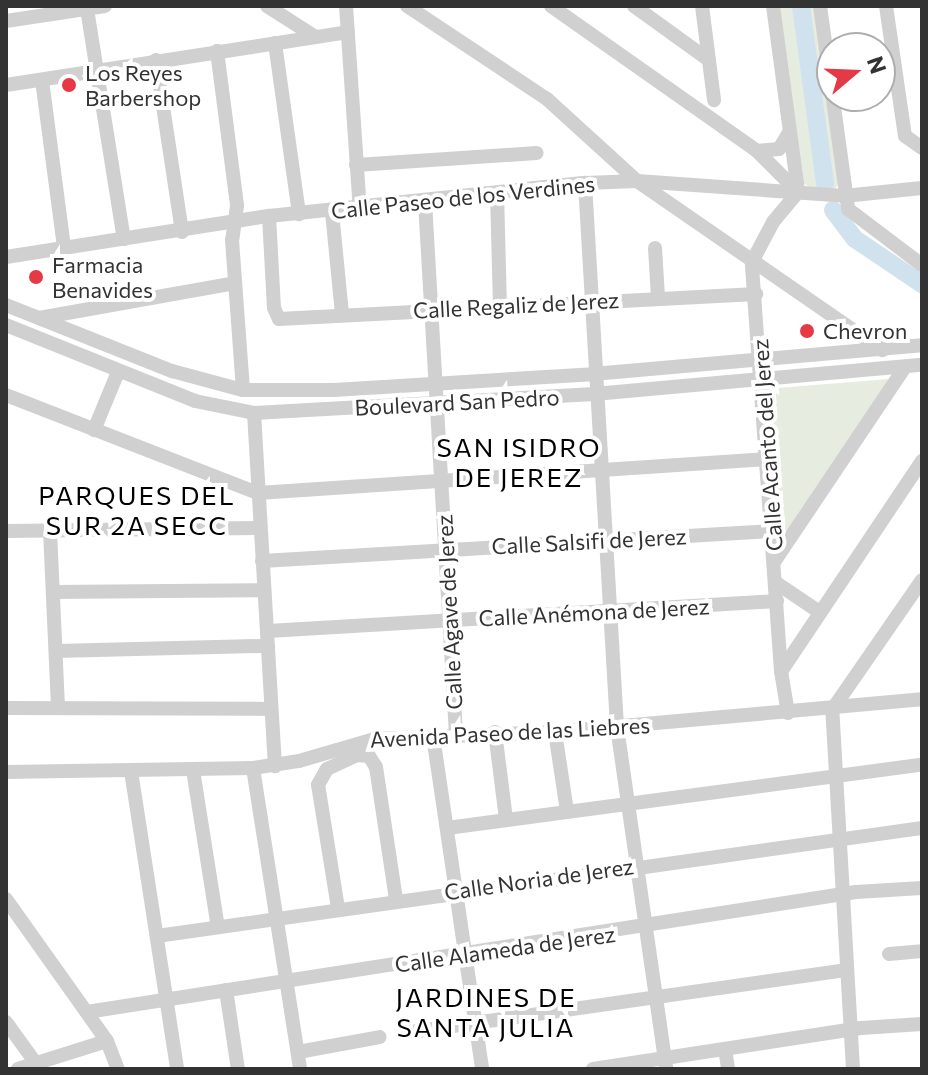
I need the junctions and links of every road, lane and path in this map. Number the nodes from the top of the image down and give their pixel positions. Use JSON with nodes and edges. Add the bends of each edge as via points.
{"nodes":[{"id":1,"x":105,"y":6,"type":"edge"},
{"id":2,"x":267,"y":6,"type":"edge"},
{"id":3,"x":346,"y":6,"type":"edge"},
{"id":4,"x":407,"y":6,"type":"edge"},
{"id":5,"x":551,"y":6,"type":"edge"},
{"id":6,"x":634,"y":6,"type":"edge"},
{"id":7,"x":702,"y":6,"type":"edge"},
{"id":8,"x":773,"y":6,"type":"edge"},
{"id":9,"x":820,"y":6,"type":"edge"},
{"id":10,"x":886,"y":6,"type":"edge"},
{"id":11,"x":87,"y":9,"type":"junction"},
{"id":12,"x":49,"y":10,"type":"edge"},
{"id":13,"x":567,"y":12,"type":"edge"},
{"id":14,"x":6,"y":21,"type":"edge"},
{"id":15,"x":348,"y":32,"type":"junction"},
{"id":16,"x":314,"y":36,"type":"junction"},
{"id":17,"x":275,"y":43,"type":"junction"},
{"id":18,"x":217,"y":51,"type":"junction"},
{"id":19,"x":156,"y":60,"type":"junction"},
{"id":20,"x":709,"y":60,"type":"junction"},
{"id":21,"x":98,"y":71,"type":"junction"},
{"id":22,"x":42,"y":80,"type":"junction"},
{"id":23,"x":6,"y":85,"type":"edge"},
{"id":24,"x":714,"y":100,"type":"dead end"},
{"id":25,"x":790,"y":131,"type":"junction"},
{"id":26,"x":922,"y":148,"type":"edge"},
{"id":27,"x":757,"y":151,"type":"junction"},
{"id":28,"x":537,"y":153,"type":"dead end"},
{"id":29,"x":356,"y":165,"type":"junction"},
{"id":30,"x":637,"y":181,"type":"junction"},
{"id":31,"x":585,"y":183,"type":"junction"},
{"id":32,"x":922,"y":188,"type":"edge"},
{"id":33,"x":798,"y":192,"type":"junction"},
{"id":34,"x":497,"y":193,"type":"junction"},
{"id":35,"x":839,"y":196,"type":"junction"},
{"id":36,"x":425,"y":202,"type":"junction"},
{"id":37,"x":360,"y":209,"type":"junction"},
{"id":38,"x":332,"y":212,"type":"junction"},
{"id":39,"x":299,"y":214,"type":"junction"},
{"id":40,"x":269,"y":216,"type":"junction"},
{"id":41,"x":235,"y":224,"type":"junction"},
{"id":42,"x":182,"y":232,"type":"junction"},
{"id":43,"x":124,"y":239,"type":"junction"},
{"id":44,"x":64,"y":247,"type":"junction"},
{"id":45,"x":655,"y":248,"type":"dead end"},
{"id":46,"x":6,"y":257,"type":"edge"},
{"id":47,"x":752,"y":262,"type":"junction"},
{"id":48,"x":922,"y":265,"type":"edge"},
{"id":49,"x":235,"y":283,"type":"junction"},
{"id":50,"x":756,"y":294,"type":"junction"},
{"id":51,"x":658,"y":297,"type":"junction"},
{"id":52,"x":589,"y":302,"type":"junction"},
{"id":53,"x":6,"y":305,"type":"edge"},
{"id":54,"x":500,"y":306,"type":"junction"},
{"id":55,"x":432,"y":310,"type":"junction"},
{"id":56,"x":342,"y":314,"type":"junction"},
{"id":57,"x":38,"y":318,"type":"junction"},
{"id":58,"x":6,"y":325,"type":"edge"},
{"id":59,"x":922,"y":345,"type":"edge"},
{"id":60,"x":880,"y":348,"type":"junction"},
{"id":61,"x":762,"y":361,"type":"junction"},
{"id":62,"x":922,"y":365,"type":"edge"},
{"id":63,"x":905,"y":367,"type":"junction"},
{"id":64,"x":118,"y":372,"type":"junction"},
{"id":65,"x":593,"y":374,"type":"junction"},
{"id":66,"x":922,"y":377,"type":"edge"},
{"id":67,"x":763,"y":380,"type":"junction"},
{"id":68,"x":435,"y":382,"type":"junction"},
{"id":69,"x":243,"y":390,"type":"junction"},
{"id":70,"x":594,"y":394,"type":"junction"},
{"id":71,"x":6,"y":395,"type":"edge"},
{"id":72,"x":437,"y":404,"type":"junction"},
{"id":73,"x":254,"y":413,"type":"junction"},
{"id":74,"x":94,"y":430,"type":"junction"},
{"id":75,"x":769,"y":459,"type":"junction"},
{"id":76,"x":922,"y":461,"type":"edge"},
{"id":77,"x":600,"y":469,"type":"junction"},
{"id":78,"x":441,"y":478,"type":"junction"},
{"id":79,"x":258,"y":493,"type":"junction"},
{"id":80,"x":260,"y":528,"type":"junction"},
{"id":81,"x":6,"y":531,"type":"edge"},
{"id":82,"x":50,"y":531,"type":"junction"},
{"id":83,"x":773,"y":531,"type":"junction"},
{"id":84,"x":606,"y":541,"type":"junction"},
{"id":85,"x":445,"y":549,"type":"junction"},
{"id":86,"x":262,"y":561,"type":"junction"},
{"id":87,"x":774,"y":563,"type":"junction"},
{"id":88,"x":922,"y":580,"type":"edge"},
{"id":89,"x":775,"y":582,"type":"junction"},
{"id":90,"x":264,"y":590,"type":"junction"},
{"id":91,"x":53,"y":592,"type":"junction"},
{"id":92,"x":777,"y":601,"type":"junction"},
{"id":93,"x":609,"y":611,"type":"junction"},
{"id":94,"x":818,"y":611,"type":"junction"},
{"id":95,"x":449,"y":620,"type":"junction"},
{"id":96,"x":268,"y":639,"type":"junction"},
{"id":97,"x":56,"y":651,"type":"junction"},
{"id":98,"x":781,"y":671,"type":"junction"},
{"id":99,"x":922,"y":699,"type":"edge"},
{"id":100,"x":6,"y":708,"type":"edge"},
{"id":101,"x":58,"y":708,"type":"junction"},
{"id":102,"x":270,"y":709,"type":"junction"},
{"id":103,"x":832,"y":710,"type":"junction"},
{"id":104,"x":788,"y":713,"type":"junction"},
{"id":105,"x":617,"y":727,"type":"junction"},
{"id":106,"x":495,"y":732,"type":"junction"},
{"id":107,"x":555,"y":732,"type":"junction"},
{"id":108,"x":456,"y":735,"type":"junction"},
{"id":109,"x":433,"y":736,"type":"junction"},
{"id":110,"x":922,"y":765,"type":"edge"},
{"id":111,"x":275,"y":766,"type":"junction"},
{"id":112,"x":253,"y":768,"type":"junction"},
{"id":113,"x":193,"y":770,"type":"junction"},
{"id":114,"x":131,"y":771,"type":"junction"},
{"id":115,"x":6,"y":772,"type":"edge"},
{"id":116,"x":834,"y":774,"type":"junction"},
{"id":117,"x":628,"y":804,"type":"junction"},
{"id":118,"x":567,"y":811,"type":"junction"},
{"id":119,"x":506,"y":819,"type":"junction"},
{"id":120,"x":447,"y":828,"type":"junction"},
{"id":121,"x":922,"y":828,"type":"edge"},
{"id":122,"x":837,"y":836,"type":"junction"},
{"id":123,"x":637,"y":865,"type":"junction"},
{"id":124,"x":922,"y":888,"type":"edge"},
{"id":125,"x":457,"y":891,"type":"junction"},
{"id":126,"x":841,"y":898,"type":"junction"},
{"id":127,"x":6,"y":899,"type":"edge"},
{"id":128,"x":396,"y":899,"type":"junction"},
{"id":129,"x":338,"y":908,"type":"junction"},
{"id":130,"x":277,"y":917,"type":"junction"},
{"id":131,"x":218,"y":927,"type":"junction"},
{"id":132,"x":645,"y":929,"type":"junction"},
{"id":133,"x":157,"y":936,"type":"junction"},
{"id":134,"x":922,"y":951,"type":"edge"},
{"id":135,"x":889,"y":954,"type":"dead end"},
{"id":136,"x":467,"y":956,"type":"junction"},
{"id":137,"x":846,"y":970,"type":"junction"},
{"id":138,"x":287,"y":981,"type":"junction"},
{"id":139,"x":226,"y":990,"type":"junction"},
{"id":140,"x":167,"y":998,"type":"junction"},
{"id":141,"x":654,"y":998,"type":"junction"},
{"id":142,"x":87,"y":1012,"type":"junction"},
{"id":143,"x":6,"y":1022,"type":"edge"},
{"id":144,"x":476,"y":1024,"type":"junction"},
{"id":145,"x":922,"y":1024,"type":"edge"},
{"id":146,"x":850,"y":1029,"type":"junction"},
{"id":147,"x":404,"y":1033,"type":"dead end"},
{"id":148,"x":380,"y":1037,"type":"dead end"},
{"id":149,"x":107,"y":1041,"type":"junction"},
{"id":150,"x":725,"y":1049,"type":"junction"},
{"id":151,"x":298,"y":1052,"type":"junction"},
{"id":152,"x":665,"y":1063,"type":"edge"},
{"id":153,"x":39,"y":1066,"type":"edge"},
{"id":154,"x":600,"y":1068,"type":"edge"},
{"id":155,"x":18,"y":1069,"type":"edge"},
{"id":156,"x":118,"y":1069,"type":"edge"},
{"id":157,"x":177,"y":1069,"type":"edge"},
{"id":158,"x":238,"y":1069,"type":"edge"},
{"id":159,"x":300,"y":1069,"type":"edge"},
{"id":160,"x":482,"y":1069,"type":"edge"},
{"id":161,"x":728,"y":1069,"type":"edge"},
{"id":162,"x":853,"y":1069,"type":"edge"}],
"edges":[{"from":1,"to":11,"type":"street"},
{"from":2,"to":16,"type":"street"},
{"from":3,"to":15,"type":"street"},
{"from":4,"to":30,"type":"street","via":[[547,99]]},
{"from":5,"to":13,"type":"street"},
{"from":6,"to":20,"type":"street"},
{"from":7,"to":20,"type":"street"},
{"from":8,"to":25,"type":"street"},
{"from":9,"to":35,"type":"street"},
{"from":10,"to":26,"type":"street","via":[[905,136]]},
{"from":11,"to":12,"type":"street"},
{"from":11,"to":21,"type":"street"},
{"from":12,"to":14,"type":"street"},
{"from":13,"to":27,"type":"street"},
{"from":15,"to":16,"type":"street"},
{"from":15,"to":29,"type":"street"},
{"from":16,"to":17,"type":"street"},
{"from":17,"to":18,"type":"street"},
{"from":17,"to":39,"type":"street"},
{"from":18,"to":19,"type":"street"},
{"from":18,"to":41,"type":"street"},
{"from":19,"to":21,"type":"street"},
{"from":19,"to":42,"type":"street"},
{"from":20,"to":24,"type":"street"},
{"from":21,"to":22,"type":"street"},
{"from":21,"to":43,"type":"street"},
{"from":22,"to":23,"type":"street"},
{"from":22,"to":44,"type":"street"},
{"from":25,"to":27,"type":"street","via":[[779,149]]},
{"from":25,"to":33,"type":"street"},
{"from":27,"to":33,"type":"street"},
{"from":28,"to":29,"type":"street"},
{"from":29,"to":37,"type":"street"},
{"from":30,"to":31,"type":"street","name":"Calle Paseo de los Verdines"},
{"from":30,"to":33,"type":"street","name":"Calle Paseo de los Verdines"},
{"from":30,"to":47,"type":"street"},
{"from":31,"to":34,"type":"street","name":"Calle Paseo de los Verdines"},
{"from":31,"to":52,"type":"street"},
{"from":32,"to":35,"type":"street","name":"Calle Paseo de los Verdines"},
{"from":33,"to":35,"type":"street","name":"Calle Paseo de los Verdines"},
{"from":33,"to":47,"type":"street","via":[[768,229]]},
{"from":34,"to":36,"type":"street","name":"Calle Paseo de los Verdines"},
{"from":34,"to":54,"type":"street"},
{"from":35,"to":48,"type":"street","via":[[856,220]]},
{"from":36,"to":37,"type":"street","name":"Calle Paseo de los Verdines"},
{"from":36,"to":55,"type":"street","name":"Calle Agave de Jerez"},
{"from":37,"to":38,"type":"street","name":"Calle Paseo de los Verdines"},
{"from":38,"to":39,"type":"street","name":"Calle Paseo de los Verdines"},
{"from":38,"to":56,"type":"street"},
{"from":39,"to":40,"type":"street","name":"Calle Paseo de los Verdines"},
{"from":40,"to":41,"type":"street","name":"Calle Paseo de los Verdines"},
{"from":40,"to":56,"type":"street","name":"Calle Regaliz de Jerez","via":[[276,317]]},
{"from":41,"to":42,"type":"street","name":"Calle Paseo de los Verdines"},
{"from":41,"to":49,"type":"street"},
{"from":42,"to":43,"type":"street","name":"Calle Paseo de los Verdines"},
{"from":43,"to":44,"type":"street","name":"Calle Paseo de los Verdines"},
{"from":44,"to":46,"type":"street","name":"Calle Paseo de los Verdines"},
{"from":45,"to":51,"type":"street"},
{"from":47,"to":50,"type":"street","name":"Calle Acanto del Jerez"},
{"from":47,"to":60,"type":"street"},
{"from":49,"to":57,"type":"street"},
{"from":49,"to":69,"type":"street"},
{"from":50,"to":51,"type":"street","name":"Calle Regaliz de Jerez"},
{"from":50,"to":61,"type":"street","name":"Calle Acanto del Jerez"},
{"from":51,"to":52,"type":"street","name":"Calle Regaliz de Jerez"},
{"from":52,"to":54,"type":"street","name":"Calle Regaliz de Jerez"},
{"from":52,"to":65,"type":"street"},
{"from":53,"to":57,"type":"street","name":"Boulevard San Pedro"},
{"from":54,"to":55,"type":"street","name":"Calle Regaliz de Jerez"},
{"from":55,"to":56,"type":"street","name":"Calle Regaliz de Jerez"},
{"from":55,"to":68,"type":"street","name":"Calle Agave de Jerez"},
{"from":57,"to":69,"type":"street","name":"Boulevard San Pedro","via":[[172,371]]},
{"from":58,"to":64,"type":"street","name":"Boulevard San Pedro"},
{"from":59,"to":60,"type":"street","name":"Boulevard San Pedro"},
{"from":60,"to":61,"type":"street","name":"Boulevard San Pedro"},
{"from":60,"to":63,"type":"street"},
{"from":61,"to":65,"type":"street","name":"Boulevard San Pedro"},
{"from":61,"to":67,"type":"street","name":"Calle Acanto del Jerez"},
{"from":62,"to":63,"type":"street","name":"Boulevard San Pedro"},
{"from":63,"to":66,"type":"street"},
{"from":63,"to":67,"type":"street","name":"Boulevard San Pedro"},
{"from":63,"to":87,"type":"street"},
{"from":64,"to":73,"type":"street","name":"Boulevard San Pedro","via":[[195,401]]},
{"from":64,"to":74,"type":"street"},
{"from":65,"to":68,"type":"street","name":"Boulevard San Pedro"},
{"from":65,"to":70,"type":"street"},
{"from":67,"to":70,"type":"street","name":"Boulevard San Pedro"},
{"from":67,"to":75,"type":"street","name":"Calle Acanto del Jerez"},
{"from":68,"to":69,"type":"street","name":"Boulevard San Pedro"},
{"from":68,"to":72,"type":"street","name":"Calle Agave de Jerez"},
{"from":70,"to":72,"type":"street","name":"Boulevard San Pedro"},
{"from":70,"to":77,"type":"street"},
{"from":71,"to":74,"type":"street"},
{"from":72,"to":73,"type":"street","name":"Boulevard San Pedro"},
{"from":72,"to":78,"type":"street","name":"Calle Agave de Jerez"},
{"from":73,"to":79,"type":"street"},
{"from":74,"to":79,"type":"street"},
{"from":75,"to":77,"type":"street"},
{"from":75,"to":83,"type":"street","name":"Calle Acanto del Jerez"},
{"from":76,"to":94,"type":"street"},
{"from":77,"to":78,"type":"street"},
{"from":77,"to":84,"type":"street"},
{"from":78,"to":79,"type":"street"},
{"from":78,"to":85,"type":"street","name":"Calle Agave de Jerez"},
{"from":79,"to":80,"type":"street"},
{"from":80,"to":82,"type":"street"},
{"from":80,"to":86,"type":"street"},
{"from":81,"to":82,"type":"street"},
{"from":82,"to":91,"type":"street"},
{"from":83,"to":84,"type":"street","name":"Calle Salsifi de Jerez"},
{"from":83,"to":87,"type":"street","name":"Calle Acanto del Jerez"},
{"from":84,"to":85,"type":"street","name":"Calle Salsifi de Jerez"},
{"from":84,"to":93,"type":"street"},
{"from":85,"to":86,"type":"street","name":"Calle Salsifi de Jerez"},
{"from":85,"to":95,"type":"street","name":"Calle Agave de Jerez"},
{"from":86,"to":90,"type":"street"},
{"from":87,"to":89,"type":"street","name":"Calle Acanto del Jerez"},
{"from":88,"to":103,"type":"street"},
{"from":89,"to":92,"type":"street","name":"Calle Acanto del Jerez"},
{"from":89,"to":94,"type":"street"},
{"from":90,"to":91,"type":"street"},
{"from":90,"to":96,"type":"street"},
{"from":91,"to":97,"type":"street"},
{"from":92,"to":93,"type":"street","name":"Calle Anémona de Jerez"},
{"from":92,"to":98,"type":"street","name":"Calle Acanto del Jerez"},
{"from":93,"to":95,"type":"street","name":"Calle Anémona de Jerez"},
{"from":93,"to":105,"type":"street"},
{"from":94,"to":98,"type":"street"},
{"from":95,"to":96,"type":"street","name":"Calle Anémona de Jerez"},
{"from":95,"to":108,"type":"street","name":"Calle Agave de Jerez"},
{"from":96,"to":97,"type":"street","name":"Calle Anémona de Jerez"},
{"from":96,"to":102,"type":"street"},
{"from":97,"to":101,"type":"street"},
{"from":98,"to":104,"type":"street","name":"Calle Acanto del Jerez"},
{"from":99,"to":103,"type":"street","name":"Avenida Paseo de las Liebres"},
{"from":100,"to":101,"type":"street"},
{"from":101,"to":102,"type":"street"},
{"from":102,"to":111,"type":"street"},
{"from":103,"to":104,"type":"street","name":"Avenida Paseo de las Liebres"},
{"from":103,"to":116,"type":"street"},
{"from":104,"to":105,"type":"street","name":"Avenida Paseo de las Liebres"},
{"from":105,"to":107,"type":"street","name":"Avenida Paseo de las Liebres"},
{"from":105,"to":117,"type":"street"},
{"from":106,"to":107,"type":"street","name":"Avenida Paseo de las Liebres"},
{"from":106,"to":108,"type":"street","name":"Avenida Paseo de las Liebres"},
{"from":106,"to":119,"type":"street"},
{"from":107,"to":118,"type":"street"},
{"from":108,"to":109,"type":"street","name":"Avenida Paseo de las Liebres"},
{"from":109,"to":111,"type":"street","name":"Avenida Paseo de las Liebres","via":[[361,740]]},
{"from":109,"to":120,"type":"street"},
{"from":110,"to":116,"type":"street"},
{"from":111,"to":112,"type":"street","name":"Avenida Paseo de las Liebres"},
{"from":112,"to":113,"type":"street","name":"Avenida Paseo de las Liebres"},
{"from":112,"to":130,"type":"street"},
{"from":113,"to":114,"type":"street","name":"Avenida Paseo de las Liebres"},
{"from":113,"to":131,"type":"street"},
{"from":114,"to":115,"type":"street","name":"Avenida Paseo de las Liebres"},
{"from":114,"to":133,"type":"street"},
{"from":116,"to":117,"type":"street"},
{"from":116,"to":122,"type":"street"},
{"from":117,"to":118,"type":"street"},
{"from":117,"to":123,"type":"street"},
{"from":118,"to":119,"type":"street"},
{"from":119,"to":120,"type":"street"},
{"from":120,"to":125,"type":"street"},
{"from":121,"to":122,"type":"street","name":"Calle Noria de Jerez"},
{"from":122,"to":123,"type":"street","name":"Calle Noria de Jerez"},
{"from":122,"to":126,"type":"street"},
{"from":123,"to":125,"type":"street","name":"Calle Noria de Jerez"},
{"from":123,"to":132,"type":"street"},
{"from":124,"to":126,"type":"street","name":"Calle Alameda de Jerez"},
{"from":125,"to":128,"type":"street","name":"Calle Noria de Jerez"},
{"from":125,"to":136,"type":"street"},
{"from":126,"to":132,"type":"street","name":"Calle Alameda de Jerez"},
{"from":126,"to":137,"type":"street"},
{"from":127,"to":142,"type":"street"},
{"from":128,"to":129,"type":"street","name":"Calle Noria de Jerez"},
{"from":128,"to":129,"type":"street","via":[[376,767],[369,756],[357,755],[327,769],[318,785]]},
{"from":129,"to":130,"type":"street","name":"Calle Noria de Jerez"},
{"from":130,"to":131,"type":"street","name":"Calle Noria de Jerez"},
{"from":130,"to":138,"type":"street"},
{"from":131,"to":133,"type":"street","name":"Calle Noria de Jerez"},
{"from":132,"to":136,"type":"street","name":"Calle Alameda de Jerez"},
{"from":132,"to":141,"type":"street"},
{"from":133,"to":140,"type":"street"},
{"from":134,"to":135,"type":"street"},
{"from":136,"to":138,"type":"street","name":"Calle Alameda de Jerez"},
{"from":136,"to":144,"type":"street"},
{"from":137,"to":141,"type":"street"},
{"from":137,"to":146,"type":"street"},
{"from":138,"to":139,"type":"street","name":"Calle Alameda de Jerez"},
{"from":138,"to":151,"type":"street"},
{"from":139,"to":140,"type":"street","name":"Calle Alameda de Jerez"},
{"from":139,"to":158,"type":"street"},
{"from":140,"to":142,"type":"street","name":"Calle Alameda de Jerez"},
{"from":140,"to":157,"type":"street"},
{"from":141,"to":144,"type":"street"},
{"from":141,"to":152,"type":"street"},
{"from":142,"to":149,"type":"street"},
{"from":143,"to":153,"type":"street"},
{"from":144,"to":147,"type":"street"},
{"from":144,"to":160,"type":"street"},
{"from":145,"to":146,"type":"street"},
{"from":146,"to":150,"type":"street"},
{"from":146,"to":162,"type":"street"},
{"from":148,"to":151,"type":"street"},
{"from":149,"to":153,"type":"street"},
{"from":149,"to":156,"type":"street"},
{"from":150,"to":152,"type":"street"},
{"from":150,"to":161,"type":"street"},
{"from":151,"to":159,"type":"street"},
{"from":152,"to":154,"type":"street"},
{"from":153,"to":155,"type":"street"}]}
